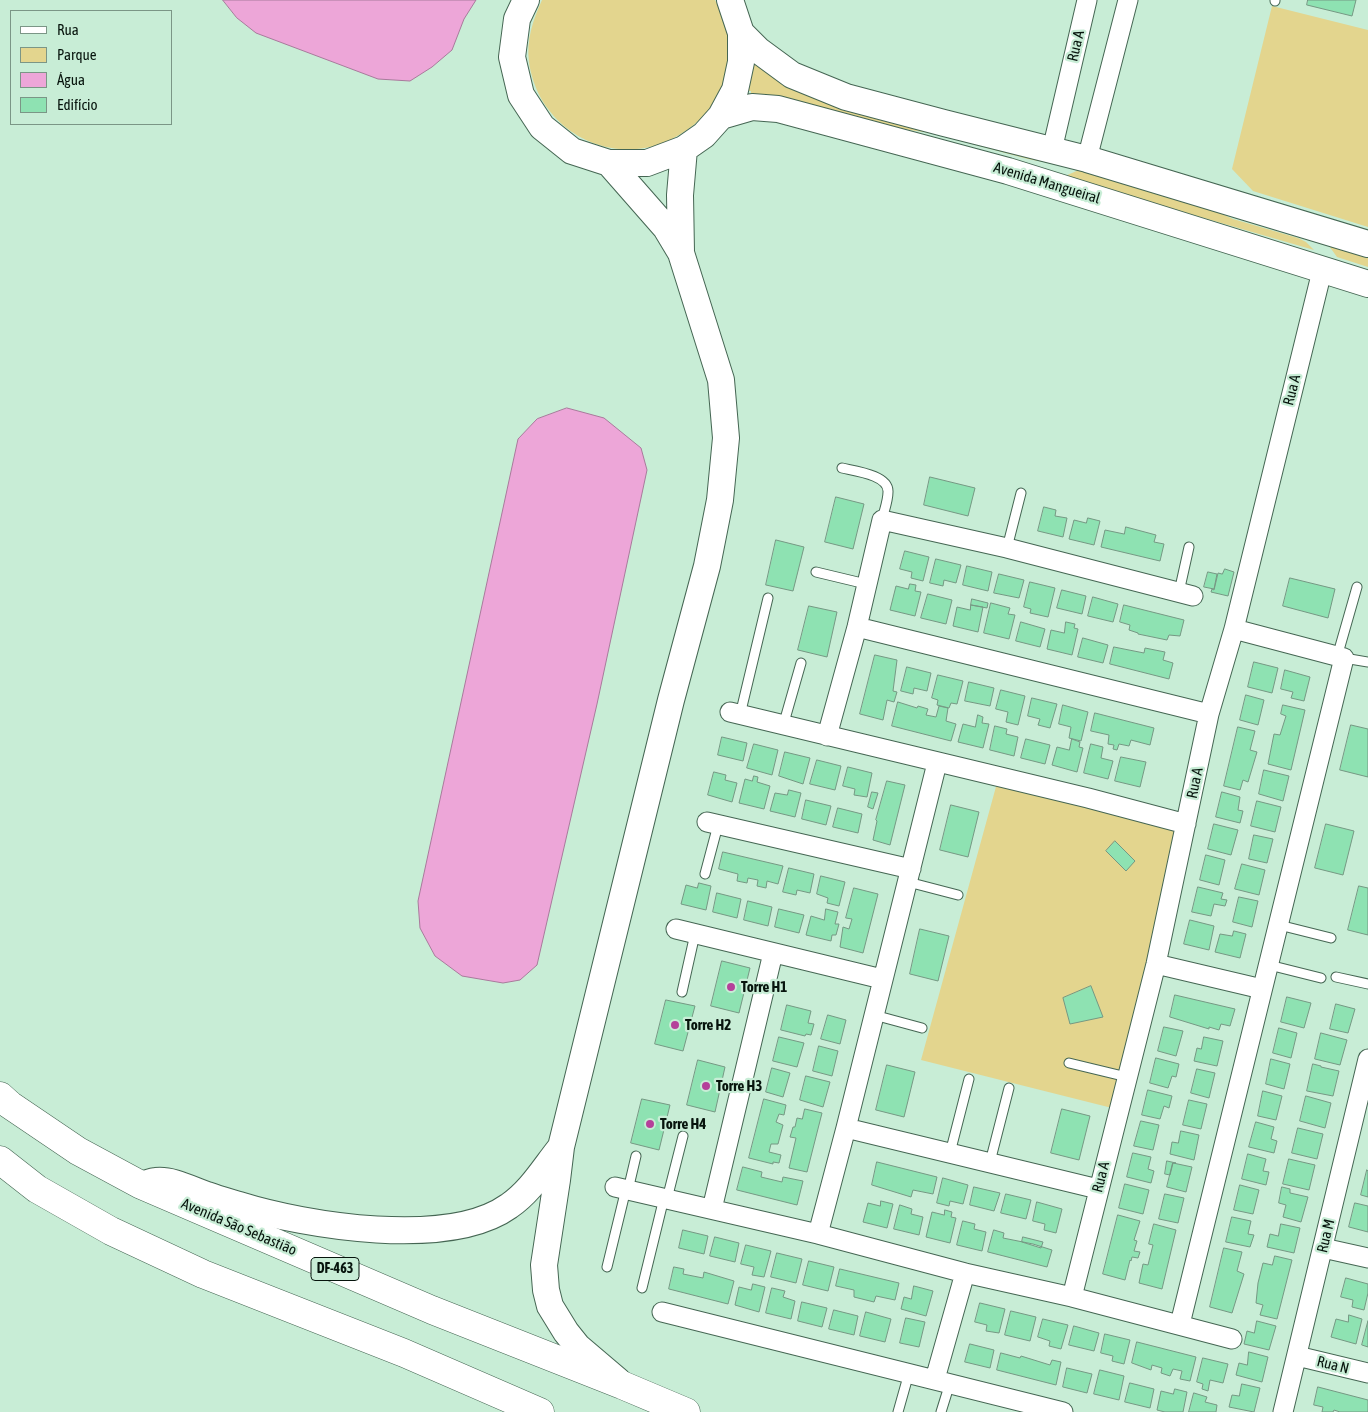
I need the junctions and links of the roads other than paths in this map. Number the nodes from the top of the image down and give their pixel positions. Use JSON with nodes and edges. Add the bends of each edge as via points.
{"nodes":[{"id":1,"x":526,"y":0,"type":"edge"},
{"id":2,"x":730,"y":0,"type":"edge"},
{"id":3,"x":1087,"y":0,"type":"edge"},
{"id":4,"x":1128,"y":0,"type":"edge"},
{"id":5,"x":741,"y":33,"type":"junction"},
{"id":6,"x":721,"y":116,"type":"junction"},
{"id":7,"x":684,"y":150,"type":"junction"},
{"id":8,"x":1052,"y":150,"type":"junction"},
{"id":9,"x":1087,"y":159,"type":"junction"},
{"id":10,"x":609,"y":163,"type":"junction"},
{"id":11,"x":1008,"y":170,"type":"junction"},
{"id":12,"x":1310,"y":226,"type":"junction"},
{"id":13,"x":1368,"y":244,"type":"edge"},
{"id":14,"x":682,"y":253,"type":"junction"},
{"id":15,"x":1322,"y":270,"type":"junction"},
{"id":16,"x":1368,"y":284,"type":"edge"},
{"id":17,"x":842,"y":468,"type":"dead end"},
{"id":18,"x":1021,"y":493,"type":"dead end"},
{"id":19,"x":882,"y":520,"type":"junction"},
{"id":20,"x":1190,"y":547,"type":"dead end"},
{"id":21,"x":1007,"y":548,"type":"junction"},
{"id":22,"x":816,"y":572,"type":"dead end"},
{"id":23,"x":866,"y":584,"type":"junction"},
{"id":24,"x":1357,"y":587,"type":"dead end"},
{"id":25,"x":1186,"y":594,"type":"joint"},
{"id":26,"x":768,"y":598,"type":"dead end"},
{"id":27,"x":857,"y":627,"type":"junction"},
{"id":28,"x":1234,"y":629,"type":"junction"},
{"id":29,"x":1340,"y":658,"type":"junction"},
{"id":30,"x":801,"y":662,"type":"dead end"},
{"id":31,"x":1368,"y":662,"type":"edge"},
{"id":32,"x":735,"y":714,"type":"joint"},
{"id":33,"x":1209,"y":714,"type":"junction"},
{"id":34,"x":783,"y":726,"type":"junction"},
{"id":35,"x":827,"y":736,"type":"junction"},
{"id":36,"x":937,"y":763,"type":"junction"},
{"id":37,"x":712,"y":824,"type":"joint"},
{"id":38,"x":1186,"y":824,"type":"junction"},
{"id":39,"x":705,"y":874,"type":"dead end"},
{"id":40,"x":909,"y":876,"type":"junction"},
{"id":41,"x":958,"y":895,"type":"dead end"},
{"id":42,"x":1279,"y":925,"type":"junction"},
{"id":43,"x":676,"y":929,"type":"dead end"},
{"id":44,"x":695,"y":934,"type":"junction"},
{"id":45,"x":1331,"y":938,"type":"dead end"},
{"id":46,"x":773,"y":953,"type":"junction"},
{"id":47,"x":1156,"y":964,"type":"junction"},
{"id":48,"x":1269,"y":965,"type":"junction"},
{"id":49,"x":1336,"y":977,"type":"dead end"},
{"id":50,"x":1321,"y":978,"type":"dead end"},
{"id":51,"x":882,"y":979,"type":"junction"},
{"id":52,"x":1368,"y":984,"type":"edge"},
{"id":53,"x":1262,"y":989,"type":"junction"},
{"id":54,"x":682,"y":992,"type":"dead end"},
{"id":55,"x":874,"y":1015,"type":"junction"},
{"id":56,"x":922,"y":1028,"type":"dead end"},
{"id":57,"x":1368,"y":1059,"type":"edge"},
{"id":58,"x":1069,"y":1063,"type":"dead end"},
{"id":59,"x":1127,"y":1077,"type":"junction"},
{"id":60,"x":969,"y":1079,"type":"dead end"},
{"id":61,"x":1009,"y":1088,"type":"dead end"},
{"id":62,"x":0,"y":1096,"type":"edge"},
{"id":63,"x":846,"y":1128,"type":"junction"},
{"id":64,"x":683,"y":1136,"type":"dead end"},
{"id":65,"x":560,"y":1147,"type":"junction"},
{"id":66,"x":950,"y":1153,"type":"junction"},
{"id":67,"x":636,"y":1156,"type":"dead end"},
{"id":68,"x":0,"y":1160,"type":"edge"},
{"id":69,"x":990,"y":1162,"type":"junction"},
{"id":70,"x":141,"y":1185,"type":"junction"},
{"id":71,"x":623,"y":1188,"type":"junction"},
{"id":72,"x":1098,"y":1188,"type":"junction"},
{"id":73,"x":666,"y":1198,"type":"junction"},
{"id":74,"x":712,"y":1209,"type":"junction"},
{"id":75,"x":818,"y":1234,"type":"junction"},
{"id":76,"x":1323,"y":1248,"type":"junction"},
{"id":77,"x":1368,"y":1258,"type":"edge"},
{"id":78,"x":608,"y":1267,"type":"dead end"},
{"id":79,"x":965,"y":1273,"type":"junction"},
{"id":80,"x":642,"y":1288,"type":"dead end"},
{"id":81,"x":1072,"y":1297,"type":"junction"},
{"id":82,"x":662,"y":1312,"type":"dead end"},
{"id":83,"x":1180,"y":1324,"type":"junction"},
{"id":84,"x":1232,"y":1339,"type":"dead end"},
{"id":85,"x":1297,"y":1356,"type":"junction"},
{"id":86,"x":909,"y":1373,"type":"junction"},
{"id":87,"x":1368,"y":1373,"type":"edge"},
{"id":88,"x":942,"y":1381,"type":"junction"},
{"id":89,"x":622,"y":1385,"type":"junction"},
{"id":90,"x":540,"y":1412,"type":"edge"},
{"id":91,"x":686,"y":1412,"type":"edge"},
{"id":92,"x":898,"y":1412,"type":"edge"},
{"id":93,"x":941,"y":1412,"type":"edge"},
{"id":94,"x":1063,"y":1412,"type":"edge"},
{"id":95,"x":1282,"y":1412,"type":"edge"}],
"edges":[{"from":1,"to":10,"type":"street","via":[[516,19],[512,57],[521,95],[542,127],[572,151]]},
{"from":2,"to":5,"type":"street"},
{"from":3,"to":8,"type":"street","name":"Rua A"},
{"from":4,"to":9,"type":"street"},
{"from":5,"to":6,"type":"street","via":[[741,62],[735,90]]},
{"from":5,"to":8,"type":"street","name":"Avenida Mangueiral","via":[[792,75],[846,97]]},
{"from":6,"to":7,"type":"street"},
{"from":6,"to":11,"type":"street","name":"Avenida Mangueiral","via":[[752,108],[778,109]]},
{"from":7,"to":10,"type":"street","via":[[647,163]]},
{"from":7,"to":14,"type":"street","via":[[680,195]]},
{"from":8,"to":9,"type":"street","name":"Avenida Mangueiral"},
{"from":9,"to":11,"type":"street","via":[[1066,168],[1045,171]]},
{"from":9,"to":12,"type":"street","name":"Avenida Mangueiral"},
{"from":10,"to":14,"type":"street","via":[[666,228]]},
{"from":11,"to":15,"type":"street","name":"Avenida Mangueiral"},
{"from":12,"to":13,"type":"street","name":"Avenida Mangueiral"},
{"from":12,"to":15,"type":"street","via":[[1320,245]]},
{"from":14,"to":65,"type":"street","via":[[721,380],[726,438],[720,500],[707,566],[670,700]]},
{"from":15,"to":16,"type":"street","name":"Avenida Mangueiral"},
{"from":15,"to":28,"type":"street","name":"Rua A"},
{"from":17,"to":19,"type":"lane","via":[[882,479],[887,485]]},
{"from":18,"to":21,"type":"lane"},
{"from":19,"to":21,"type":"street"},
{"from":19,"to":23,"type":"street"},
{"from":20,"to":25,"type":"lane"},
{"from":21,"to":25,"type":"street"},
{"from":22,"to":23,"type":"lane"},
{"from":23,"to":27,"type":"street"},
{"from":24,"to":29,"type":"lane"},
{"from":26,"to":32,"type":"lane"},
{"from":27,"to":33,"type":"street"},
{"from":27,"to":35,"type":"street"},
{"from":28,"to":29,"type":"street"},
{"from":28,"to":33,"type":"street","name":"Rua A"},
{"from":29,"to":31,"type":"lane"},
{"from":29,"to":42,"type":"street"},
{"from":30,"to":34,"type":"lane"},
{"from":32,"to":34,"type":"street"},
{"from":33,"to":38,"type":"street","name":"Rua A"},
{"from":34,"to":35,"type":"street"},
{"from":35,"to":36,"type":"street"},
{"from":36,"to":38,"type":"street"},
{"from":36,"to":40,"type":"street"},
{"from":37,"to":39,"type":"lane"},
{"from":37,"to":40,"type":"street"},
{"from":38,"to":47,"type":"street","name":"Rua A"},
{"from":40,"to":41,"type":"lane"},
{"from":40,"to":51,"type":"street"},
{"from":42,"to":45,"type":"lane"},
{"from":42,"to":48,"type":"street"},
{"from":43,"to":44,"type":"street"},
{"from":44,"to":46,"type":"street"},
{"from":44,"to":54,"type":"lane"},
{"from":46,"to":51,"type":"street"},
{"from":46,"to":74,"type":"street"},
{"from":47,"to":53,"type":"street"},
{"from":47,"to":59,"type":"street","name":"Rua A"},
{"from":48,"to":50,"type":"lane"},
{"from":48,"to":53,"type":"street"},
{"from":49,"to":52,"type":"lane"},
{"from":51,"to":55,"type":"street"},
{"from":53,"to":83,"type":"street"},
{"from":55,"to":56,"type":"lane"},
{"from":55,"to":63,"type":"street"},
{"from":57,"to":76,"type":"street","name":"Rua M"},
{"from":58,"to":59,"type":"lane"},
{"from":59,"to":72,"type":"street","name":"Rua A"},
{"from":60,"to":66,"type":"lane"},
{"from":61,"to":69,"type":"lane"},
{"from":62,"to":70,"type":"main road","name":"Avenida São Sebastião","number":"DF-463","via":[[78,1151]]},
{"from":63,"to":66,"type":"street"},
{"from":63,"to":75,"type":"street"},
{"from":64,"to":73,"type":"lane"},
{"from":65,"to":70,"type":"street","via":[[532,1186],[508,1207],[473,1223],[439,1228],[360,1229],[309,1222],[260,1212],[174,1184],[157,1181]]},
{"from":65,"to":89,"type":"street","via":[[544,1265],[550,1306],[578,1347]]},
{"from":66,"to":69,"type":"street"},
{"from":67,"to":71,"type":"lane"},
{"from":68,"to":90,"type":"main road","via":[[37,1189],[111,1231],[203,1274],[404,1353]]},
{"from":69,"to":72,"type":"street"},
{"from":70,"to":89,"type":"main road","name":"Avenida São Sebastião","number":"DF-463","via":[[432,1310]]},
{"from":71,"to":73,"type":"street"},
{"from":71,"to":78,"type":"lane"},
{"from":72,"to":81,"type":"street","name":"Rua A"},
{"from":73,"to":74,"type":"street"},
{"from":73,"to":80,"type":"lane"},
{"from":74,"to":75,"type":"street"},
{"from":75,"to":79,"type":"street"},
{"from":76,"to":77,"type":"street"},
{"from":76,"to":85,"type":"street","name":"Rua M"},
{"from":79,"to":81,"type":"street"},
{"from":79,"to":88,"type":"street"},
{"from":81,"to":83,"type":"street"},
{"from":82,"to":86,"type":"street"},
{"from":83,"to":84,"type":"street"},
{"from":85,"to":87,"type":"street","name":"Rua N"},
{"from":85,"to":95,"type":"street","name":"Rua M"},
{"from":86,"to":88,"type":"street"},
{"from":86,"to":92,"type":"lane"},
{"from":88,"to":93,"type":"lane"},
{"from":88,"to":94,"type":"street"},
{"from":89,"to":91,"type":"main road","name":"Avenida São Sebastião","number":"DF-463"}]}
